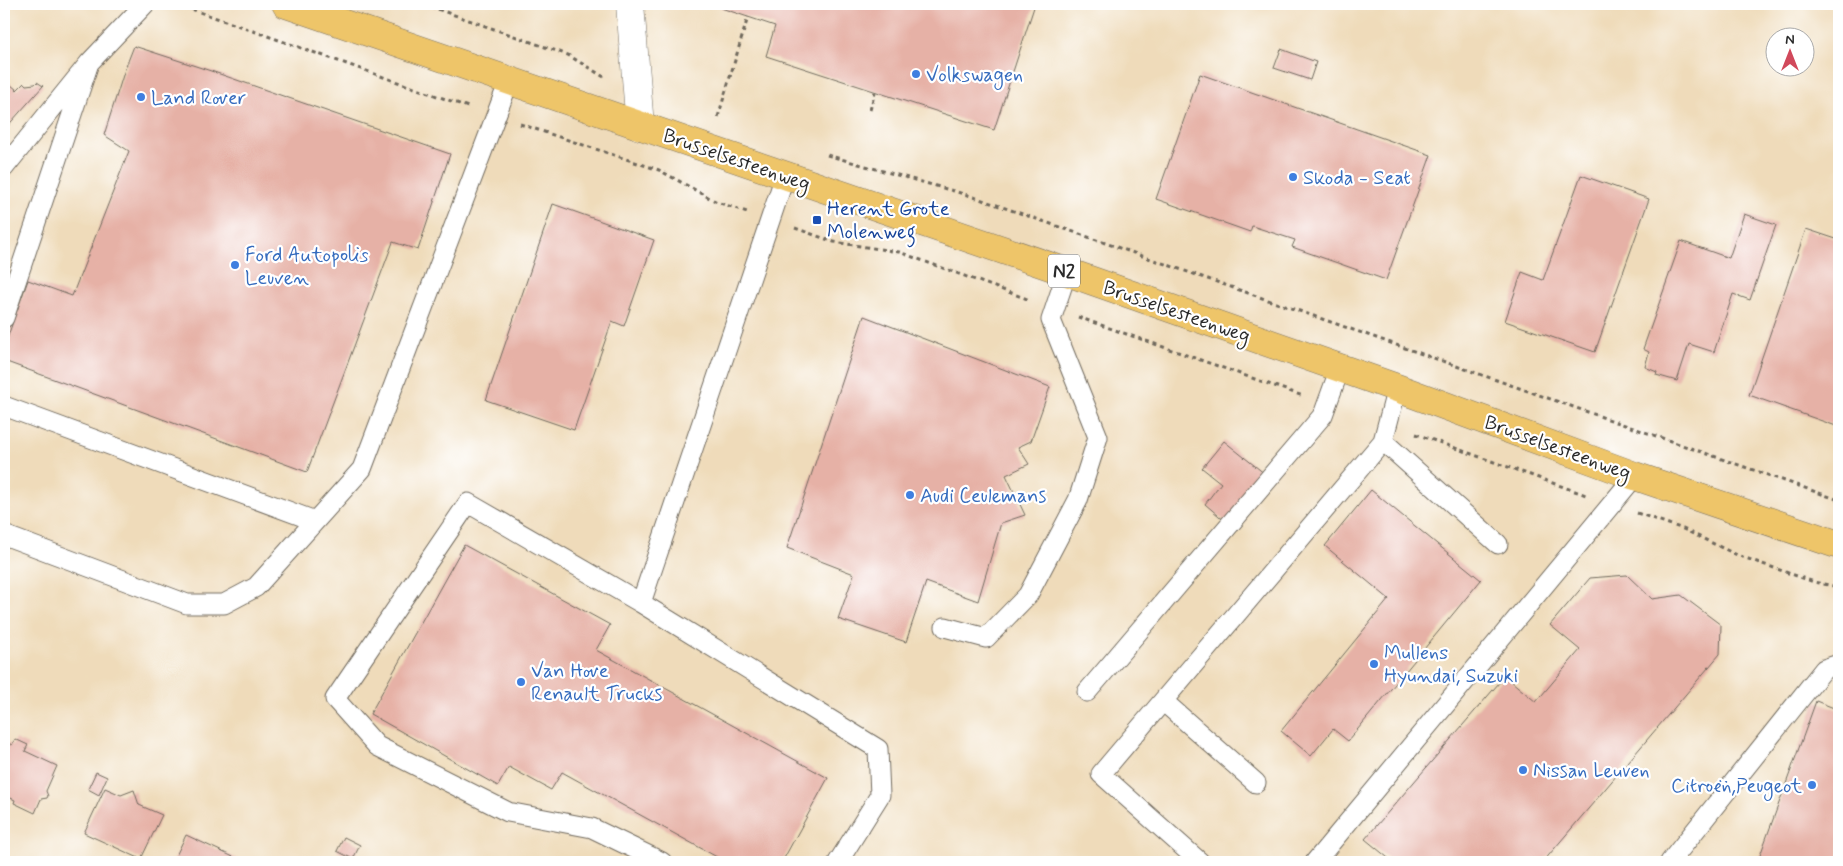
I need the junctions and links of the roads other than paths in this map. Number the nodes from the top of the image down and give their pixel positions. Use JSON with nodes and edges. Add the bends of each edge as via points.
{"nodes":[{"id":1,"x":146,"y":4,"type":"edge"},
{"id":2,"x":286,"y":4,"type":"edge"},
{"id":3,"x":630,"y":4,"type":"edge"},
{"id":4,"x":89,"y":63,"type":"junction"},
{"id":5,"x":509,"y":81,"type":"junction"},
{"id":6,"x":640,"y":126,"type":"junction"},
{"id":7,"x":4,"y":168,"type":"edge"},
{"id":8,"x":785,"y":176,"type":"junction"},
{"id":9,"x":1068,"y":272,"type":"junction"},
{"id":10,"x":4,"y":318,"type":"edge"},
{"id":11,"x":1340,"y":368,"type":"junction"},
{"id":12,"x":1397,"y":388,"type":"junction"},
{"id":13,"x":4,"y":406,"type":"edge"},
{"id":14,"x":1385,"y":432,"type":"junction"},
{"id":15,"x":1635,"y":476,"type":"junction"},
{"id":16,"x":315,"y":521,"type":"junction"},
{"id":17,"x":4,"y":535,"type":"edge"},
{"id":18,"x":1498,"y":544,"type":"dead end"},
{"id":19,"x":1839,"y":545,"type":"edge"},
{"id":20,"x":641,"y":603,"type":"junction"},
{"id":21,"x":945,"y":627,"type":"dead end"},
{"id":22,"x":1839,"y":664,"type":"edge"},
{"id":23,"x":1087,"y":692,"type":"dead end"},
{"id":24,"x":1163,"y":701,"type":"junction"},
{"id":25,"x":1256,"y":784,"type":"dead end"},
{"id":26,"x":662,"y":862,"type":"edge"},
{"id":27,"x":838,"y":862,"type":"edge"},
{"id":28,"x":1200,"y":862,"type":"edge"},
{"id":29,"x":1315,"y":862,"type":"edge"},
{"id":30,"x":1670,"y":862,"type":"edge"}],
"edges":[{"from":1,"to":4,"type":"lane"},
{"from":2,"to":5,"type":"main road","name":"Brusselsesteenweg","number":"N2"},
{"from":3,"to":6,"type":"street"},
{"from":4,"to":7,"type":"lane"},
{"from":4,"to":10,"type":"lane"},
{"from":5,"to":6,"type":"main road","name":"Brusselsesteenweg","number":"N2"},
{"from":5,"to":16,"type":"lane","via":[[362,469]]},
{"from":6,"to":8,"type":"main road","name":"Brusselsesteenweg","number":"N2"},
{"from":8,"to":9,"type":"main road","name":"Brusselsesteenweg","number":"N2"},
{"from":8,"to":20,"type":"lane"},
{"from":9,"to":11,"type":"main road","name":"Brusselsesteenweg","number":"N2"},
{"from":9,"to":21,"type":"lane","via":[[1051,320],[1098,438],[1078,500],[1028,595],[986,638]]},
{"from":11,"to":12,"type":"main road","name":"Brusselsesteenweg","number":"N2"},
{"from":11,"to":23,"type":"lane","via":[[1323,415]]},
{"from":12,"to":14,"type":"lane"},
{"from":12,"to":15,"type":"main road","name":"Brusselsesteenweg","number":"N2"},
{"from":13,"to":16,"type":"lane"},
{"from":14,"to":18,"type":"lane"},
{"from":14,"to":24,"type":"lane"},
{"from":15,"to":19,"type":"main road","name":"Brusselsesteenweg","number":"N2"},
{"from":15,"to":29,"type":"lane"},
{"from":16,"to":17,"type":"lane","via":[[256,587],[224,604],[187,604]]},
{"from":20,"to":26,"type":"lane","via":[[468,503],[335,699],[377,746],[508,812],[592,828]]},
{"from":20,"to":27,"type":"lane","via":[[878,749],[880,795]]},
{"from":22,"to":30,"type":"lane","via":[[1824,669]]},
{"from":24,"to":25,"type":"lane"},
{"from":24,"to":28,"type":"lane","via":[[1101,774]]}]}
